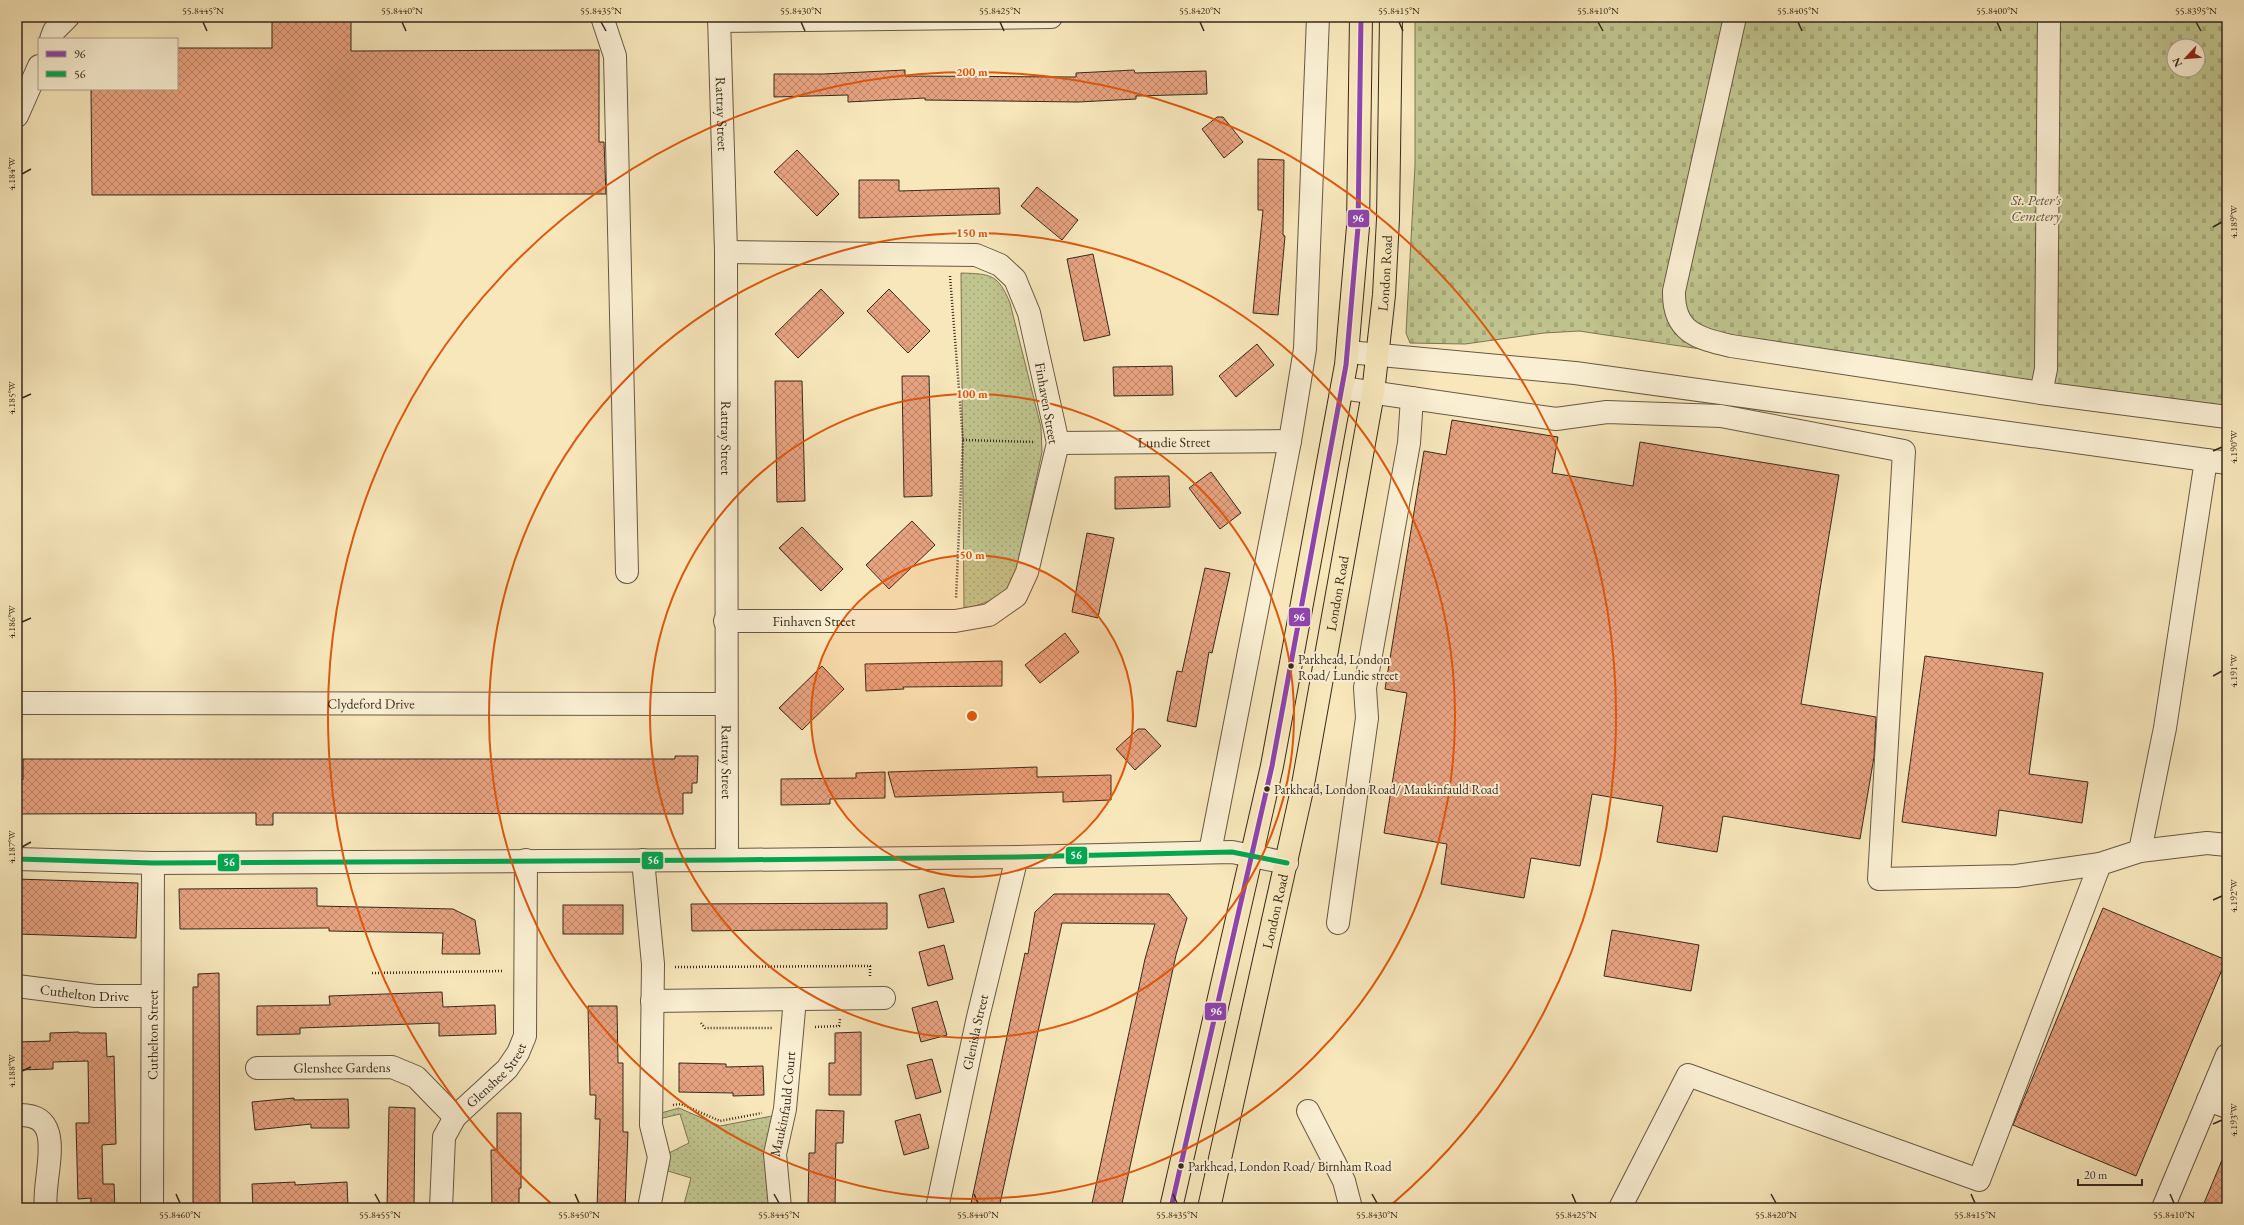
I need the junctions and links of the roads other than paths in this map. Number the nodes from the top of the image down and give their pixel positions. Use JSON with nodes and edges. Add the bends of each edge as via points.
{"nodes":[{"id":1,"x":68,"y":17,"type":"edge"},
{"id":2,"x":602,"y":17,"type":"edge"},
{"id":3,"x":1051,"y":17,"type":"edge"},
{"id":4,"x":1318,"y":17,"type":"edge"},
{"id":5,"x":1361,"y":17,"type":"edge"},
{"id":6,"x":1391,"y":17,"type":"edge"},
{"id":7,"x":1735,"y":17,"type":"edge"},
{"id":8,"x":2049,"y":17,"type":"edge"},
{"id":9,"x":974,"y":18,"type":"edge"},
{"id":10,"x":719,"y":19,"type":"edge"},
{"id":11,"x":51,"y":38,"type":"edge"},
{"id":12,"x":38,"y":68,"type":"edge"},
{"id":13,"x":17,"y":116,"type":"edge"},
{"id":14,"x":726,"y":252,"type":"junction"},
{"id":15,"x":1348,"y":352,"type":"junction"},
{"id":16,"x":1378,"y":355,"type":"junction"},
{"id":17,"x":1342,"y":388,"type":"junction"},
{"id":18,"x":1373,"y":393,"type":"junction"},
{"id":19,"x":2041,"y":393,"type":"junction"},
{"id":20,"x":1412,"y":398,"type":"junction"},
{"id":21,"x":2227,"y":417,"type":"edge"},
{"id":22,"x":1290,"y":441,"type":"junction"},
{"id":23,"x":1058,"y":443,"type":"junction"},
{"id":24,"x":2216,"y":461,"type":"edge"},
{"id":25,"x":627,"y":572,"type":"dead end"},
{"id":26,"x":725,"y":621,"type":"junction"},
{"id":27,"x":17,"y":703,"type":"edge"},
{"id":28,"x":726,"y":704,"type":"junction"},
{"id":29,"x":2227,"y":845,"type":"edge"},
{"id":30,"x":2140,"y":851,"type":"junction"},
{"id":31,"x":1210,"y":852,"type":"junction"},
{"id":32,"x":1252,"y":856,"type":"junction"},
{"id":33,"x":1017,"y":857,"type":"junction"},
{"id":34,"x":17,"y":859,"type":"edge"},
{"id":35,"x":526,"y":860,"type":"junction"},
{"id":36,"x":643,"y":860,"type":"junction"},
{"id":37,"x":727,"y":860,"type":"junction"},
{"id":38,"x":153,"y":863,"type":"junction"},
{"id":39,"x":1287,"y":863,"type":"junction"},
{"id":40,"x":2100,"y":864,"type":"junction"},
{"id":41,"x":1338,"y":923,"type":"dead end"},
{"id":42,"x":17,"y":986,"type":"edge"},
{"id":43,"x":152,"y":996,"type":"junction"},
{"id":44,"x":878,"y":998,"type":"road end"},
{"id":45,"x":795,"y":999,"type":"junction"},
{"id":46,"x":652,"y":1001,"type":"junction"},
{"id":47,"x":2227,"y":1056,"type":"edge"},
{"id":48,"x":257,"y":1068,"type":"dead end"},
{"id":49,"x":2218,"y":1104,"type":"edge"},
{"id":50,"x":1308,"y":1111,"type":"dead end"},
{"id":51,"x":17,"y":1115,"type":"edge"},
{"id":52,"x":456,"y":1117,"type":"junction"},
{"id":53,"x":46,"y":1208,"type":"edge"},
{"id":54,"x":152,"y":1208,"type":"edge"},
{"id":55,"x":441,"y":1208,"type":"edge"},
{"id":56,"x":649,"y":1208,"type":"edge"},
{"id":57,"x":780,"y":1208,"type":"edge"},
{"id":58,"x":938,"y":1208,"type":"edge"},
{"id":59,"x":1171,"y":1208,"type":"edge"},
{"id":60,"x":1209,"y":1208,"type":"edge"},
{"id":61,"x":1351,"y":1208,"type":"edge"},
{"id":62,"x":1620,"y":1208,"type":"edge"},
{"id":63,"x":2163,"y":1208,"type":"edge"}],
"edges":[{"from":1,"to":11,"type":"street","via":[[54,31]]},
{"from":2,"to":25,"type":"street","via":[[615,56]]},
{"from":3,"to":9,"type":"street"},
{"from":4,"to":22,"type":"street","via":[[1305,349]]},
{"from":5,"to":15,"type":"main road","via":[[1358,227]]},
{"from":6,"to":16,"type":"main road","name":"London Road","via":[[1388,219]]},
{"from":7,"to":19,"type":"street","via":[[1674,291],[1674,304],[1681,324],[1708,340],[1731,346]]},
{"from":8,"to":19,"type":"street","via":[[2046,369]]},
{"from":9,"to":10,"type":"street"},
{"from":10,"to":14,"type":"street","name":"Rattray Street"},
{"from":12,"to":13,"type":"street"},
{"from":14,"to":23,"type":"street","name":"Finhaven Street","via":[[976,255],[1000,265],[1016,279],[1029,313]]},
{"from":14,"to":26,"type":"street","name":"Rattray Street"},
{"from":15,"to":16,"type":"street"},
{"from":15,"to":17,"type":"main road"},
{"from":16,"to":18,"type":"main road","name":"London Road"},
{"from":16,"to":24,"type":"street","via":[[1575,373]]},
{"from":17,"to":18,"type":"street"},
{"from":17,"to":32,"type":"main road","via":[[1274,758]]},
{"from":18,"to":20,"type":"street"},
{"from":18,"to":39,"type":"main road","name":"London Road"},
{"from":19,"to":21,"type":"street"},
{"from":20,"to":40,"type":"street","via":[[1556,419],[1607,412],[1721,416],[1904,451],[1879,879],[2016,876]]},
{"from":20,"to":41,"type":"street","via":[[1409,443],[1364,688],[1367,718]]},
{"from":22,"to":23,"type":"street","name":"Lundie Street"},
{"from":22,"to":31,"type":"street"},
{"from":23,"to":26,"type":"street","name":"Finhaven Street","via":[[1027,572],[1016,596],[988,615],[955,621]]},
{"from":24,"to":30,"type":"street"},
{"from":26,"to":28,"type":"street","name":"Rattray Street"},
{"from":27,"to":28,"type":"street","name":"Clydeford Drive"},
{"from":28,"to":37,"type":"street","name":"Rattray Street"},
{"from":29,"to":30,"type":"street","via":[[2207,843]]},
{"from":30,"to":40,"type":"street"},
{"from":31,"to":32,"type":"street","via":[[1232,852]]},
{"from":31,"to":33,"type":"street"},
{"from":32,"to":39,"type":"street"},
{"from":32,"to":59,"type":"main road"},
{"from":33,"to":37,"type":"street"},
{"from":33,"to":58,"type":"street","name":"Glenisla Street","via":[[978,1017]]},
{"from":34,"to":38,"type":"street"},
{"from":35,"to":36,"type":"street"},
{"from":35,"to":38,"type":"street"},
{"from":35,"to":52,"type":"street","name":"Glenshee Street","via":[[525,1036],[518,1053],[502,1073]]},
{"from":36,"to":37,"type":"street"},
{"from":36,"to":46,"type":"street","via":[[653,964]]},
{"from":38,"to":43,"type":"street","name":"Cuthelton Street"},
{"from":39,"to":60,"type":"main road","name":"London Road"},
{"from":40,"to":62,"type":"street","via":[[1979,1180],[1688,1075]]},
{"from":42,"to":43,"type":"street","name":"Cuthelton Drive","via":[[96,996]]},
{"from":43,"to":54,"type":"street","name":"Cuthelton Street"},
{"from":44,"to":45,"type":"street"},
{"from":45,"to":46,"type":"street"},
{"from":45,"to":57,"type":"street","name":"Maukinfauld Court","via":[[785,1109],[775,1154]]},
{"from":46,"to":56,"type":"street","via":[[651,1124],[659,1156]]},
{"from":47,"to":49,"type":"street"},
{"from":48,"to":52,"type":"street","name":"Glenshee Gardens","via":[[392,1067],[416,1077]]},
{"from":49,"to":63,"type":"street"},
{"from":50,"to":61,"type":"street","via":[[1344,1181]]},
{"from":51,"to":53,"type":"street","via":[[26,1114],[38,1119],[46,1127],[51,1138],[44,1197]]},
{"from":52,"to":55,"type":"street","name":"Glenshee Street","via":[[444,1137]]}]}
